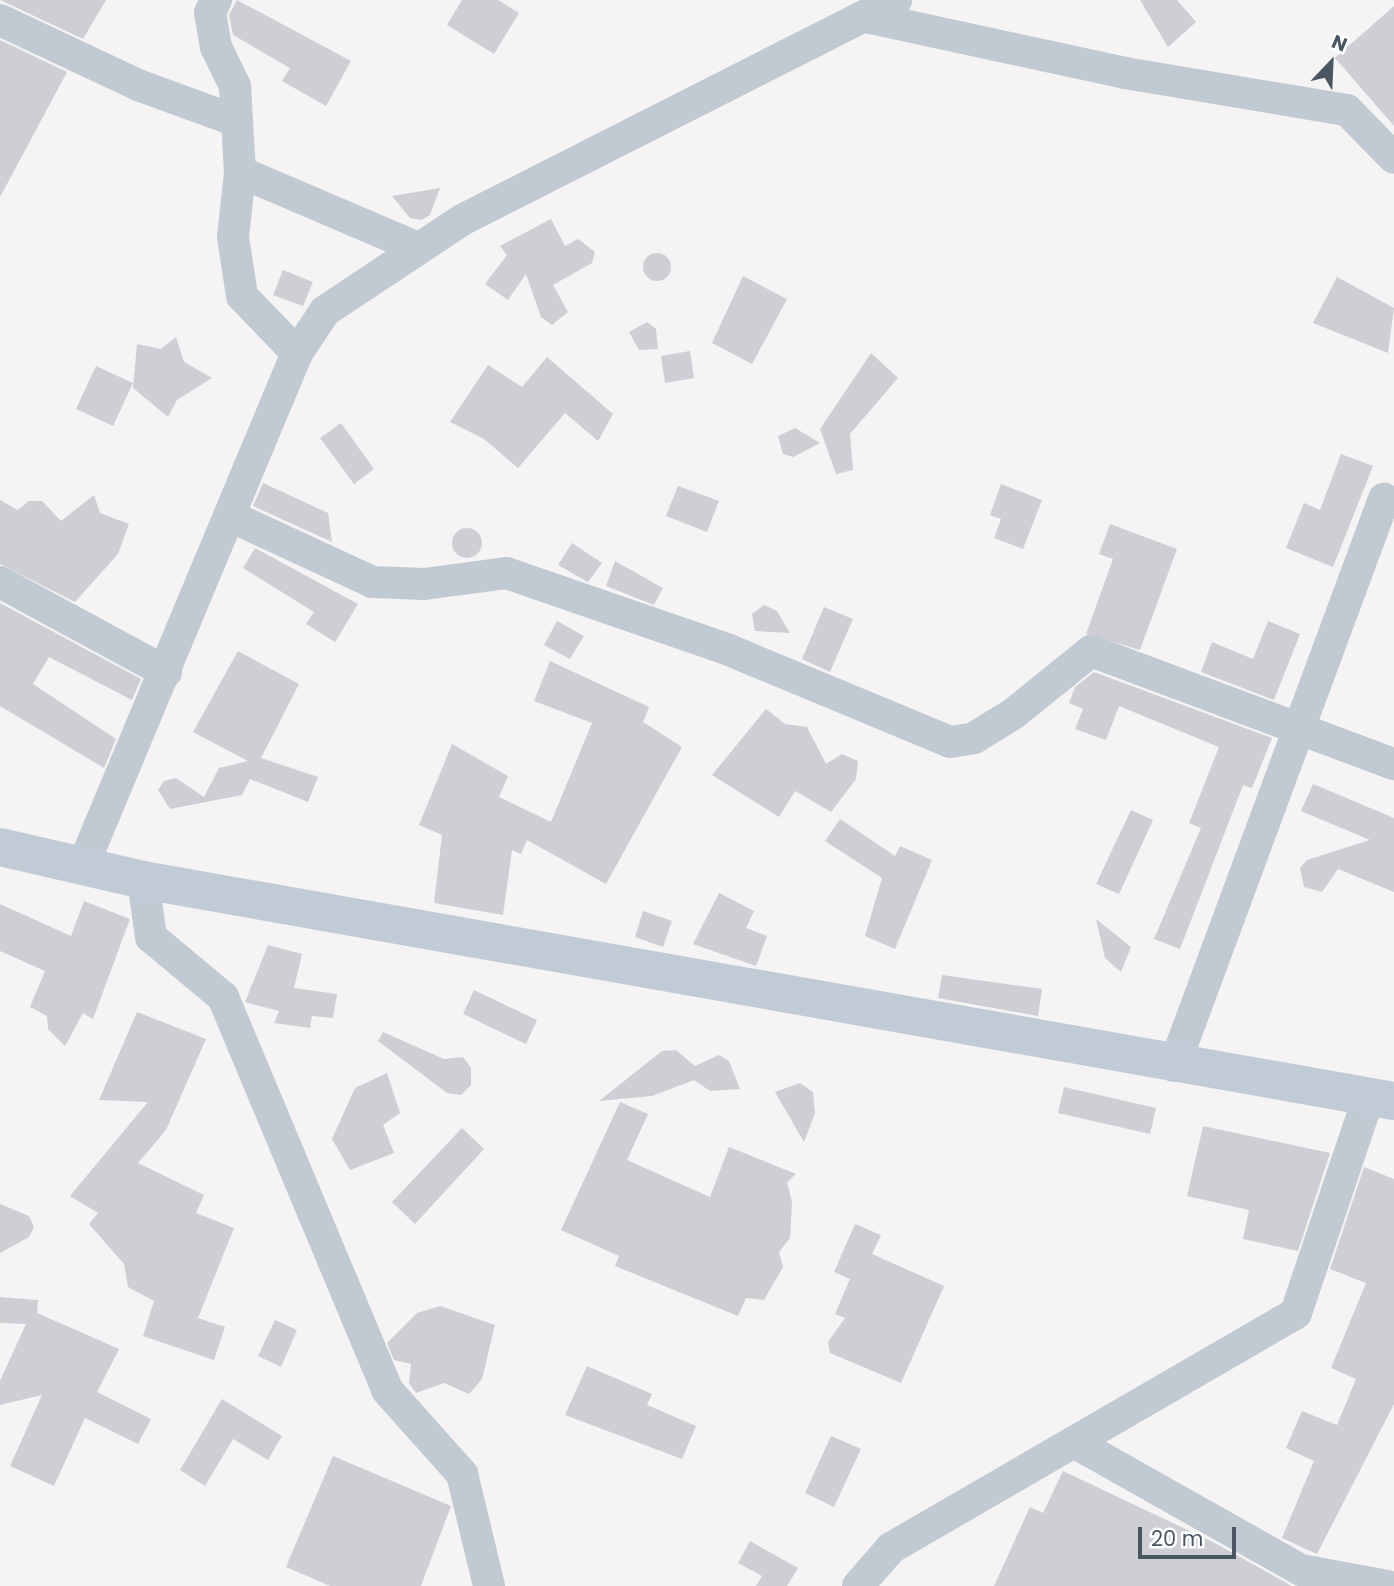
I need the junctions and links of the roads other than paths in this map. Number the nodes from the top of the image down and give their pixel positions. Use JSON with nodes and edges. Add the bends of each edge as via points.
{"nodes":[{"id":1,"x":216,"y":0,"type":"edge"},
{"id":2,"x":884,"y":9,"type":"edge"},
{"id":3,"x":0,"y":20,"type":"edge"},
{"id":4,"x":237,"y":121,"type":"junction"},
{"id":5,"x":1394,"y":158,"type":"edge"},
{"id":6,"x":240,"y":172,"type":"junction"},
{"id":7,"x":416,"y":247,"type":"junction"},
{"id":8,"x":298,"y":353,"type":"junction"},
{"id":9,"x":1384,"y":499,"type":"dead end"},
{"id":10,"x":230,"y":516,"type":"junction"},
{"id":11,"x":0,"y":582,"type":"edge"},
{"id":12,"x":166,"y":672,"type":"junction"},
{"id":13,"x":1294,"y":731,"type":"junction"},
{"id":14,"x":1394,"y":764,"type":"edge"},
{"id":15,"x":0,"y":847,"type":"edge"},
{"id":16,"x":82,"y":868,"type":"junction"},
{"id":17,"x":143,"y":880,"type":"junction"},
{"id":18,"x":1174,"y":1066,"type":"junction"},
{"id":19,"x":1382,"y":1099,"type":"edge"},
{"id":20,"x":1079,"y":1445,"type":"junction"},
{"id":21,"x":489,"y":1586,"type":"edge"},
{"id":22,"x":858,"y":1586,"type":"edge"},
{"id":23,"x":1388,"y":1586,"type":"edge"}],
"edges":[{"from":1,"to":4,"type":"street","via":[[210,13],[216,47],[235,86]]},
{"from":2,"to":5,"type":"street","via":[[1125,73],[1347,110]]},
{"from":2,"to":7,"type":"street"},
{"from":3,"to":4,"type":"street","via":[[138,85]]},
{"from":4,"to":6,"type":"street"},
{"from":6,"to":7,"type":"street"},
{"from":6,"to":8,"type":"street","via":[[233,237],[242,296]]},
{"from":7,"to":8,"type":"street","via":[[325,311]]},
{"from":8,"to":10,"type":"street"},
{"from":9,"to":13,"type":"street"},
{"from":10,"to":12,"type":"street"},
{"from":10,"to":13,"type":"street","via":[[372,582],[506,573],[729,650],[950,743],[974,738],[1013,714],[1091,651]]},
{"from":11,"to":12,"type":"street"},
{"from":12,"to":16,"type":"street"},
{"from":13,"to":14,"type":"street"},
{"from":13,"to":18,"type":"street"},
{"from":15,"to":16,"type":"main road"},
{"from":16,"to":17,"type":"main road"},
{"from":17,"to":18,"type":"main road"},
{"from":17,"to":21,"type":"street","via":[[151,937],[223,998],[387,1390],[462,1474]]},
{"from":18,"to":19,"type":"main road"},
{"from":19,"to":20,"type":"street","via":[[1296,1313]]},
{"from":20,"to":22,"type":"street","via":[[1023,1469],[891,1548]]},
{"from":20,"to":23,"type":"street","via":[[1301,1570]]}]}
